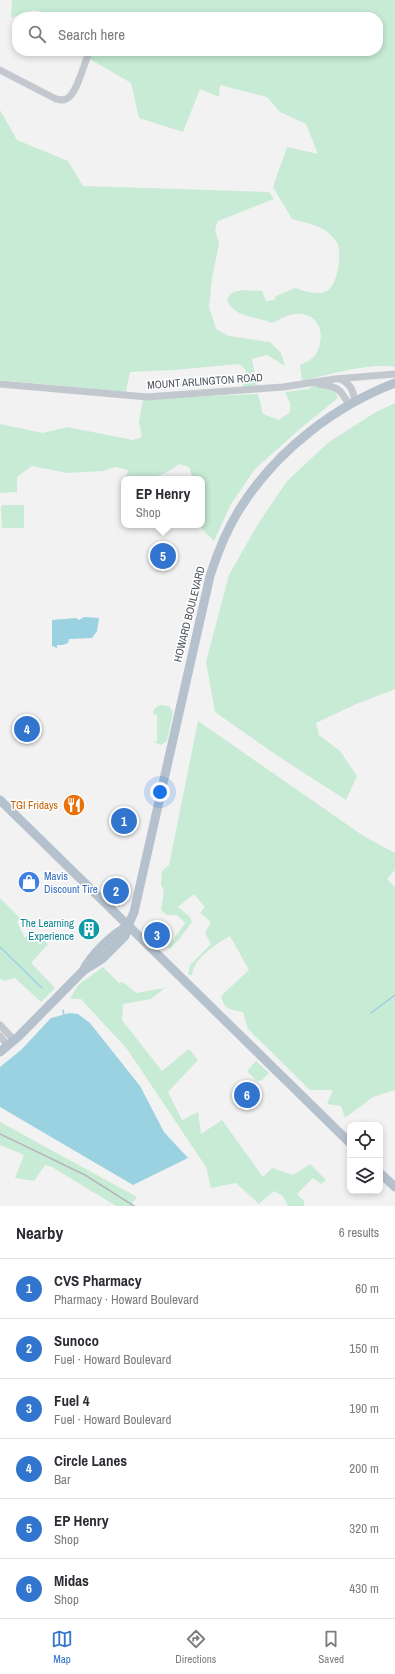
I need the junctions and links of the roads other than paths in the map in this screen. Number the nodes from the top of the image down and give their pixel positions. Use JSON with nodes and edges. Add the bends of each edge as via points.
{"nodes":[{"id":1,"x":88,"y":56,"type":"edge"},
{"id":2,"x":0,"y":70,"type":"edge"},
{"id":3,"x":395,"y":374,"type":"edge"},
{"id":4,"x":340,"y":379,"type":"junction"},
{"id":5,"x":315,"y":383,"type":"junction"},
{"id":6,"x":395,"y":383,"type":"edge"},
{"id":7,"x":0,"y":384,"type":"edge"},
{"id":8,"x":352,"y":404,"type":"junction"},
{"id":9,"x":0,"y":800,"type":"edge"},
{"id":10,"x":128,"y":926,"type":"junction"},
{"id":11,"x":0,"y":1025,"type":"edge"},
{"id":12,"x":0,"y":1036,"type":"edge"},
{"id":13,"x":11,"y":1043,"type":"junction"},
{"id":14,"x":0,"y":1052,"type":"edge"},
{"id":15,"x":347,"y":1140,"type":"edge"},
{"id":16,"x":383,"y":1176,"type":"edge"},
{"id":17,"x":395,"y":1187,"type":"edge"}],
"edges":[{"from":1,"to":2,"type":"street","via":[[75,87],[66,99],[56,99]]},
{"from":3,"to":4,"type":"street","name":"MOUNT ARLINGTON ROAD"},
{"from":4,"to":5,"type":"street","name":"MOUNT ARLINGTON ROAD"},
{"from":4,"to":8,"type":"street","via":[[351,387]]},
{"from":5,"to":7,"type":"street","name":"MOUNT ARLINGTON ROAD","via":[[283,388],[147,396]]},
{"from":5,"to":8,"type":"street","name":"MOUNT ARLINGTON ROAD","via":[[337,387]]},
{"from":6,"to":8,"type":"main road","name":"HOWARD BOULEVARD"},
{"from":8,"to":10,"type":"main road","name":"HOWARD BOULEVARD","via":[[305,437],[269,471],[242,505],[221,544],[210,576],[134,912]]},
{"from":9,"to":10,"type":"main road"},
{"from":10,"to":13,"type":"main road","name":"HOWARD BOULEVARD","via":[[125,936],[112,950],[83,971]]},
{"from":10,"to":15,"type":"main road"},
{"from":11,"to":13,"type":"street"},
{"from":12,"to":13,"type":"street"},
{"from":13,"to":14,"type":"main road","name":"HOWARD BOULEVARD"},
{"from":16,"to":17,"type":"main road"}]}
